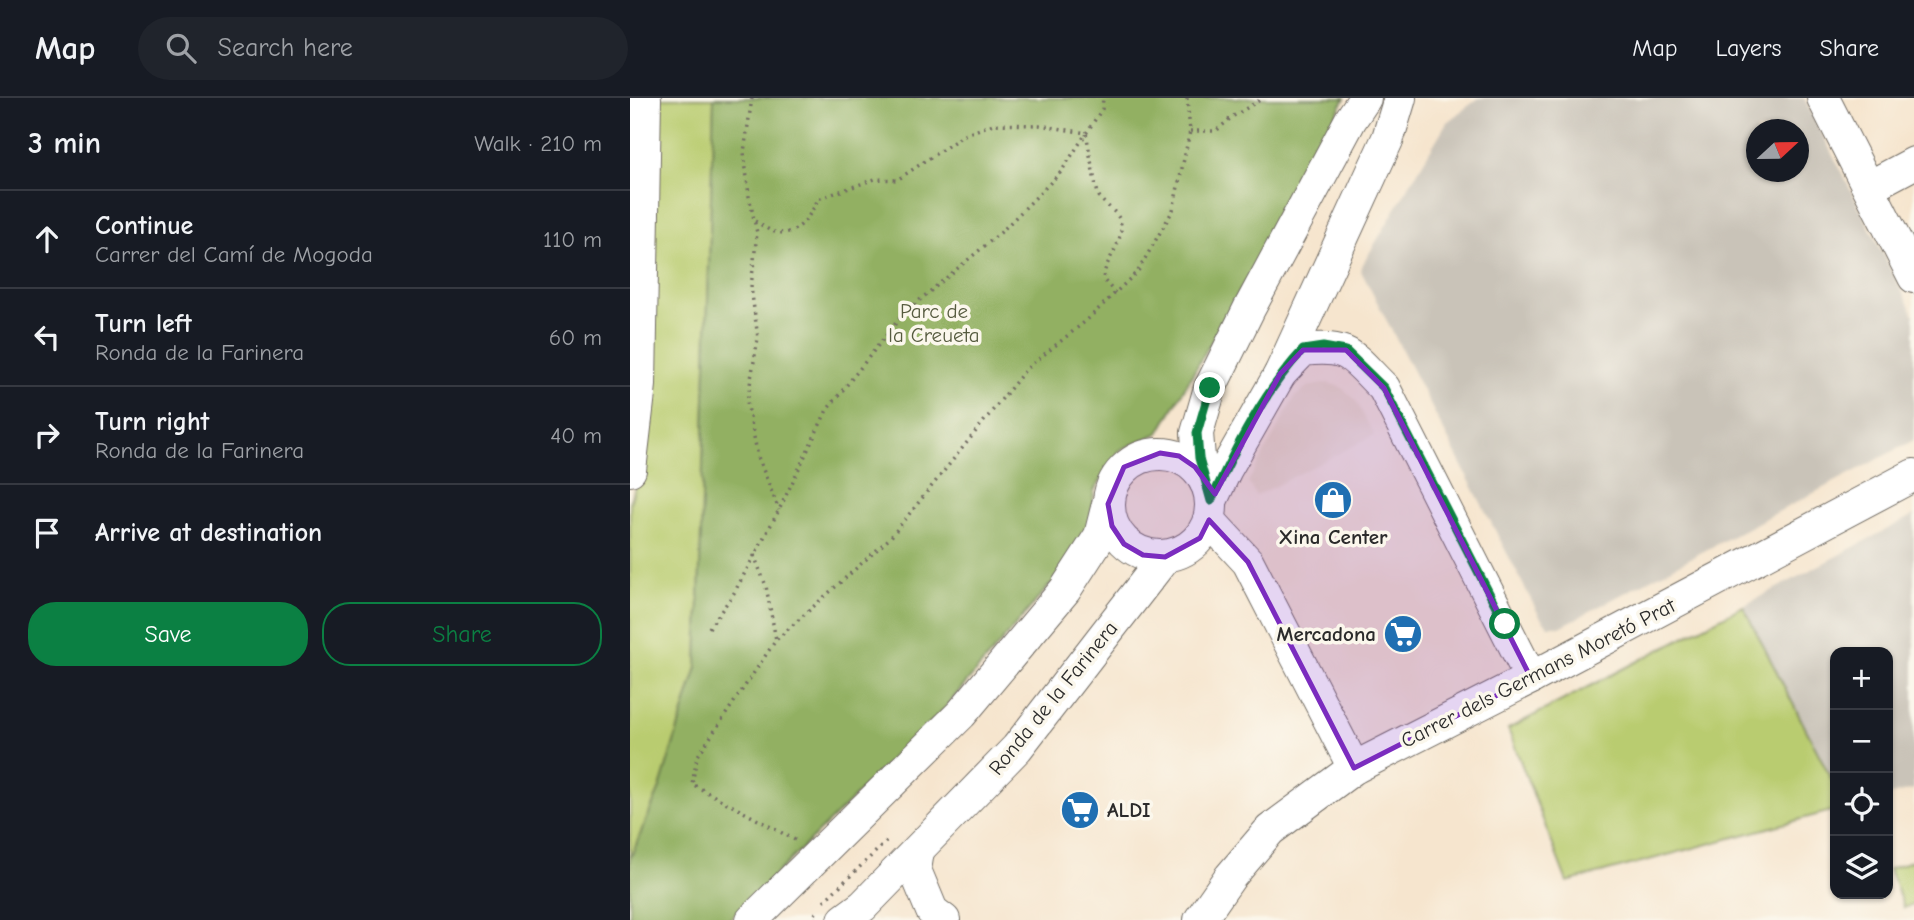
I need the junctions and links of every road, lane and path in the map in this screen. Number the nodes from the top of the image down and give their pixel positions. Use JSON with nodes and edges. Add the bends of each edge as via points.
{"nodes":[{"id":1,"x":645,"y":98,"type":"edge"},
{"id":2,"x":752,"y":98,"type":"edge"},
{"id":3,"x":1103,"y":98,"type":"edge"},
{"id":4,"x":1187,"y":98,"type":"edge"},
{"id":5,"x":1263,"y":98,"type":"edge"},
{"id":6,"x":1365,"y":98,"type":"edge"},
{"id":7,"x":1400,"y":98,"type":"edge"},
{"id":8,"x":1823,"y":98,"type":"edge"},
{"id":9,"x":1190,"y":131,"type":"junction"},
{"id":10,"x":1086,"y":133,"type":"junction"},
{"id":11,"x":1914,"y":163,"type":"edge"},
{"id":12,"x":1869,"y":187,"type":"junction"},
{"id":13,"x":755,"y":221,"type":"junction"},
{"id":14,"x":1914,"y":277,"type":"edge"},
{"id":15,"x":1115,"y":293,"type":"junction"},
{"id":16,"x":1280,"y":374,"type":"junction"},
{"id":17,"x":1210,"y":388,"type":"junction"},
{"id":18,"x":1160,"y":453,"type":"junction"},
{"id":19,"x":630,"y":470,"type":"edge"},
{"id":20,"x":1914,"y":475,"type":"edge"},
{"id":21,"x":1209,"y":501,"type":"junction"},
{"id":22,"x":1108,"y":504,"type":"junction"},
{"id":23,"x":779,"y":510,"type":"junction"},
{"id":24,"x":754,"y":555,"type":"junction"},
{"id":25,"x":1154,"y":556,"type":"junction"},
{"id":26,"x":1066,"y":590,"type":"junction"},
{"id":27,"x":709,"y":628,"type":"dead end"},
{"id":28,"x":776,"y":640,"type":"junction"},
{"id":29,"x":1531,"y":678,"type":"junction"},
{"id":30,"x":1354,"y":768,"type":"junction"},
{"id":31,"x":887,"y":841,"type":"dead end"},
{"id":32,"x":918,"y":851,"type":"junction"},
{"id":33,"x":820,"y":854,"type":"junction"},
{"id":34,"x":752,"y":920,"type":"edge"},
{"id":35,"x":815,"y":920,"type":"edge"},
{"id":36,"x":844,"y":920,"type":"edge"},
{"id":37,"x":944,"y":920,"type":"edge"},
{"id":38,"x":1200,"y":920,"type":"edge"}],
"edges":[{"from":1,"to":19,"type":"street","via":[[640,385]]},
{"from":2,"to":13,"type":"path","via":[[744,152]]},
{"from":3,"to":10,"type":"path","via":[[1102,109]]},
{"from":4,"to":9,"type":"path"},
{"from":5,"to":9,"type":"path","via":[[1216,131]]},
{"from":6,"to":17,"type":"street"},
{"from":7,"to":16,"type":"street","via":[[1388,138]]},
{"from":8,"to":12,"type":"street"},
{"from":9,"to":15,"type":"path","via":[[1173,210],[1138,271]]},
{"from":10,"to":13,"type":"path","via":[[993,124],[964,135],[897,180],[875,179],[818,199],[793,231],[775,232]]},
{"from":10,"to":15,"type":"path","via":[[1098,196],[1122,225],[1104,268],[1103,279]]},
{"from":10,"to":23,"type":"path","via":[[1061,172],[1009,224],[903,314],[827,410]]},
{"from":11,"to":12,"type":"street"},
{"from":12,"to":14,"type":"street"},
{"from":13,"to":23,"type":"path","via":[[751,287],[758,338],[747,402],[758,457]]},
{"from":15,"to":28,"type":"path","via":[[1026,369],[890,538]]},
{"from":16,"to":21,"type":"street"},
{"from":16,"to":29,"type":"street","via":[[1303,350],[1323,347],[1346,351],[1384,388]]},
{"from":17,"to":18,"type":"street"},
{"from":17,"to":21,"type":"street","via":[[1197,433]]},
{"from":18,"to":21,"type":"street","via":[[1179,456],[1195,467]]},
{"from":18,"to":22,"type":"street","via":[[1140,457],[1124,467],[1112,483]]},
{"from":20,"to":29,"type":"street","name":"Carrer dels Germans Moretó Prat"},
{"from":21,"to":25,"type":"street","via":[[1200,538],[1186,550]]},
{"from":21,"to":30,"type":"street","via":[[1248,562]]},
{"from":22,"to":25,"type":"street","via":[[1112,526],[1124,544]]},
{"from":22,"to":26,"type":"street","via":[[1100,536]]},
{"from":23,"to":24,"type":"path"},
{"from":24,"to":27,"type":"path"},
{"from":24,"to":28,"type":"path","via":[[766,586]]},
{"from":25,"to":26,"type":"street","via":[[1104,564]]},
{"from":25,"to":32,"type":"street","name":"Ronda de la Farinera","via":[[1017,748]]},
{"from":26,"to":33,"type":"street","via":[[961,713]]},
{"from":28,"to":33,"type":"path","via":[[697,757],[692,783]]},
{"from":29,"to":30,"type":"street","name":"Carrer dels Germans Moretó Prat"},
{"from":30,"to":38,"type":"street","name":"Carrer dels Germans Moretó Prat","via":[[1269,830]]},
{"from":31,"to":35,"type":"path","via":[[826,898]]},
{"from":32,"to":36,"type":"street","name":"Ronda de la Farinera"},
{"from":32,"to":37,"type":"street","via":[[915,870],[932,911]]},
{"from":33,"to":34,"type":"street"}]}
